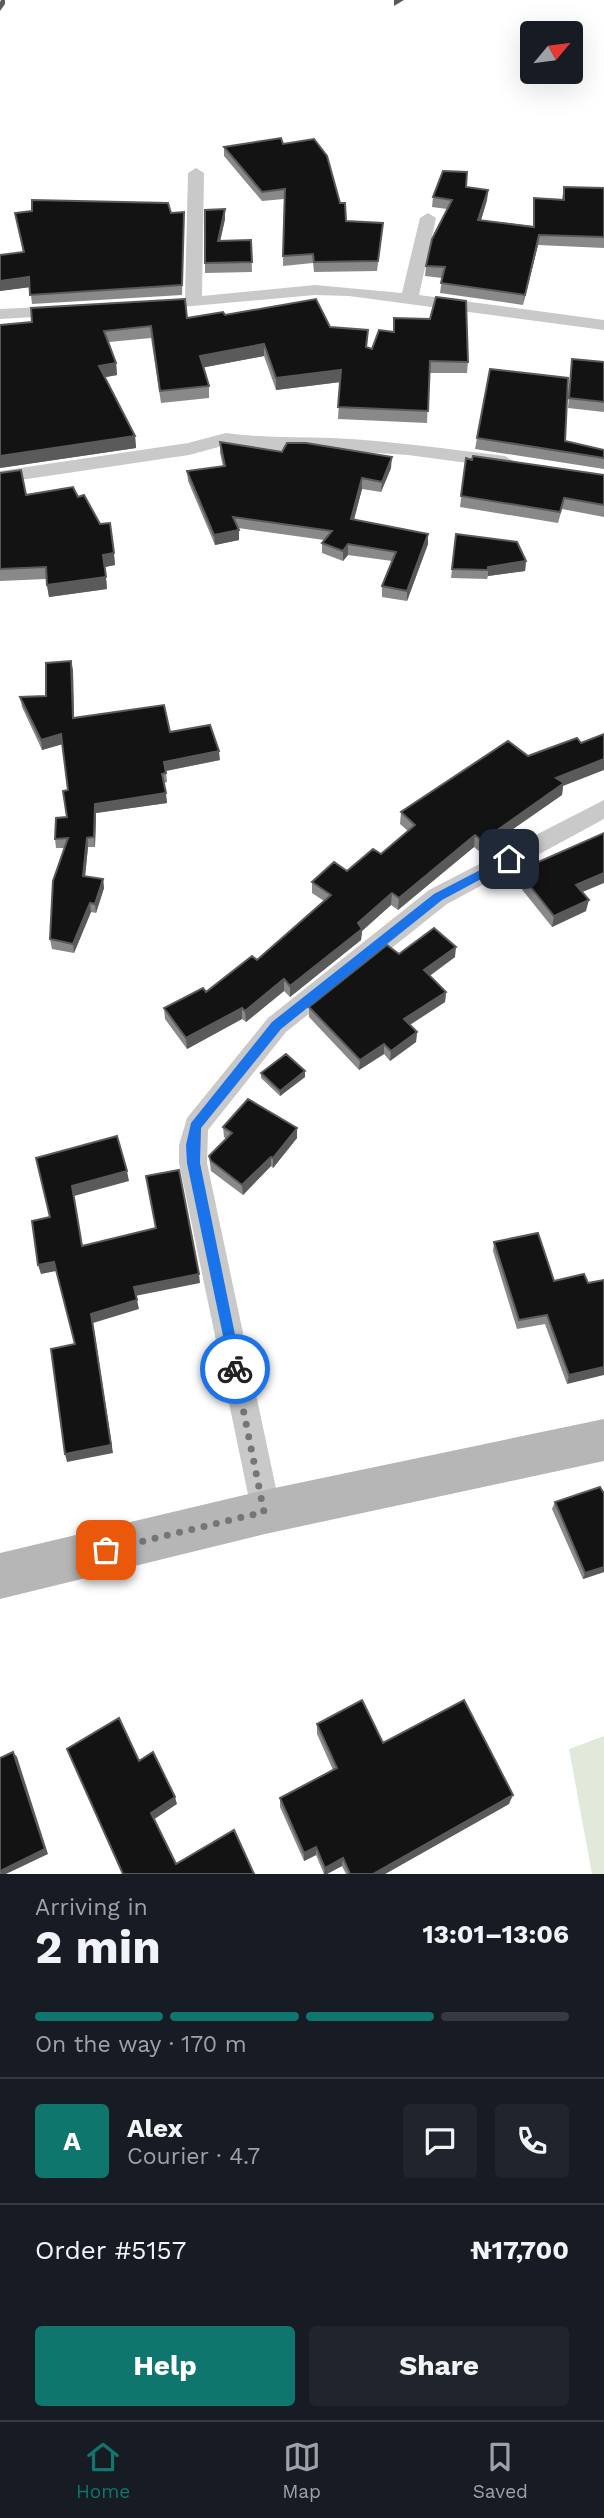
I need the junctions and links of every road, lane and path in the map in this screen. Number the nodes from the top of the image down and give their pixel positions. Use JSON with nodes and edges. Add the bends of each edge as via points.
{"nodes":[{"id":1,"x":195,"y":173,"type":"dead end"},
{"id":2,"x":428,"y":218,"type":"dead end"},
{"id":3,"x":410,"y":298,"type":"junction"},
{"id":4,"x":192,"y":303,"type":"junction"},
{"id":5,"x":133,"y":307,"type":"edge"},
{"id":6,"x":81,"y":310,"type":"edge"},
{"id":7,"x":0,"y":314,"type":"edge"},
{"id":8,"x":604,"y":326,"type":"edge"},
{"id":9,"x":525,"y":465,"type":"edge"},
{"id":10,"x":0,"y":477,"type":"edge"},
{"id":11,"x":604,"y":810,"type":"edge"},
{"id":12,"x":604,"y":1440,"type":"edge"},
{"id":13,"x":264,"y":1512,"type":"junction"},
{"id":14,"x":0,"y":1576,"type":"edge"}],
"edges":[{"from":1,"to":4,"type":"street"},
{"from":2,"to":3,"type":"street"},
{"from":3,"to":4,"type":"street","via":[[314,290]]},
{"from":3,"to":8,"type":"street"},
{"from":4,"to":5,"type":"street"},
{"from":6,"to":7,"type":"street"},
{"from":9,"to":10,"type":"street","via":[[408,449],[226,439],[100,464]]},
{"from":11,"to":13,"type":"street","via":[[438,897],[276,1025],[196,1126],[193,1163]]},
{"from":12,"to":13,"type":"street"},
{"from":13,"to":14,"type":"street"}]}
